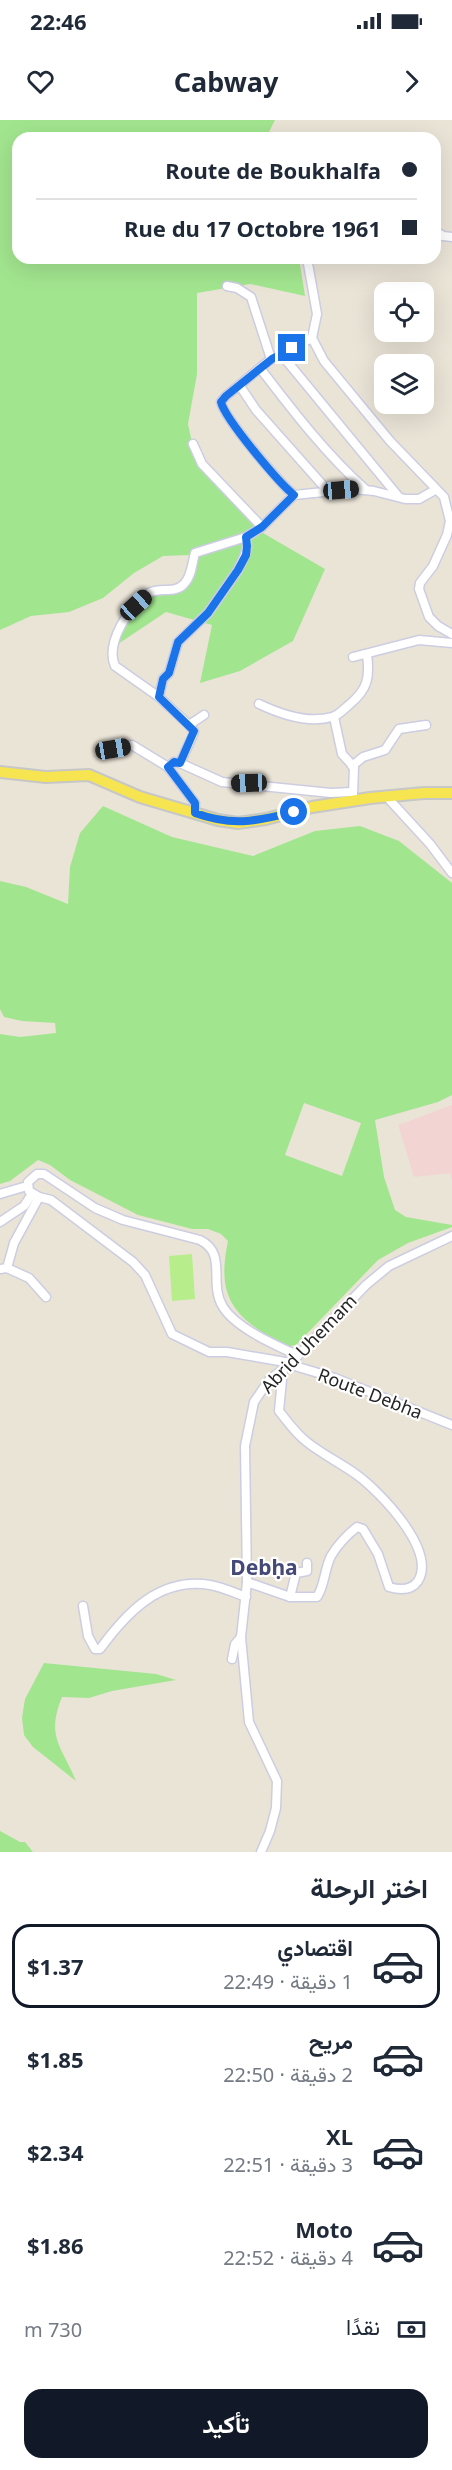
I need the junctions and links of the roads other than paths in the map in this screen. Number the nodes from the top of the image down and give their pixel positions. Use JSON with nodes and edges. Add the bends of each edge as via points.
{"nodes":[{"id":1,"x":308,"y":264,"type":"edge"},
{"id":2,"x":227,"y":286,"type":"dead end"},
{"id":3,"x":312,"y":338,"type":"junction"},
{"id":4,"x":281,"y":354,"type":"junction"},
{"id":5,"x":272,"y":359,"type":"junction"},
{"id":6,"x":260,"y":368,"type":"junction"},
{"id":7,"x":240,"y":386,"type":"junction"},
{"id":8,"x":193,"y":444,"type":"dead end"},
{"id":9,"x":327,"y":490,"type":"junction"},
{"id":10,"x":366,"y":490,"type":"junction"},
{"id":11,"x":435,"y":490,"type":"junction"},
{"id":12,"x":294,"y":495,"type":"junction"},
{"id":13,"x":398,"y":496,"type":"junction"},
{"id":14,"x":262,"y":527,"type":"junction"},
{"id":15,"x":246,"y":537,"type":"junction"},
{"id":16,"x":452,"y":633,"type":"edge"},
{"id":17,"x":452,"y":643,"type":"edge"},
{"id":18,"x":367,"y":654,"type":"junction"},
{"id":19,"x":353,"y":657,"type":"dead end"},
{"id":20,"x":159,"y":697,"type":"junction"},
{"id":21,"x":259,"y":704,"type":"dead end"},
{"id":22,"x":204,"y":715,"type":"dead end"},
{"id":23,"x":334,"y":717,"type":"junction"},
{"id":24,"x":189,"y":725,"type":"junction"},
{"id":25,"x":426,"y":725,"type":"dead end"},
{"id":26,"x":113,"y":749,"type":"dead end"},
{"id":27,"x":180,"y":763,"type":"junction"},
{"id":28,"x":352,"y":766,"type":"junction"},
{"id":29,"x":168,"y":767,"type":"junction"},
{"id":30,"x":0,"y":772,"type":"edge"},
{"id":31,"x":452,"y":793,"type":"edge"},
{"id":32,"x":353,"y":796,"type":"junction"},
{"id":33,"x":386,"y":796,"type":"junction"},
{"id":34,"x":195,"y":813,"type":"junction"},
{"id":35,"x":452,"y":873,"type":"edge"},
{"id":36,"x":33,"y":1192,"type":"junction"},
{"id":37,"x":0,"y":1194,"type":"edge"},
{"id":38,"x":0,"y":1222,"type":"edge"},
{"id":39,"x":452,"y":1236,"type":"edge"},
{"id":40,"x":4,"y":1268,"type":"edge"},
{"id":41,"x":46,"y":1297,"type":"dead end"},
{"id":42,"x":297,"y":1355,"type":"junction"},
{"id":43,"x":287,"y":1365,"type":"junction"},
{"id":44,"x":452,"y":1425,"type":"edge"},
{"id":45,"x":308,"y":1563,"type":"dead end"},
{"id":46,"x":247,"y":1582,"type":"junction"},
{"id":47,"x":246,"y":1597,"type":"junction"},
{"id":48,"x":290,"y":1597,"type":"junction"},
{"id":49,"x":83,"y":1606,"type":"dead end"},
{"id":50,"x":241,"y":1637,"type":"junction"},
{"id":51,"x":232,"y":1659,"type":"dead end"},
{"id":52,"x":261,"y":1852,"type":"edge"}],
"edges":[{"from":1,"to":3,"type":"street","via":[[317,314]]},
{"from":2,"to":5,"type":"street","via":[[251,297]]},
{"from":3,"to":4,"type":"street"},
{"from":3,"to":11,"type":"street","via":[[332,372]]},
{"from":4,"to":5,"type":"street"},
{"from":4,"to":13,"type":"street"},
{"from":5,"to":6,"type":"street"},
{"from":6,"to":7,"type":"street"},
{"from":6,"to":10,"type":"street","via":[[301,421]]},
{"from":7,"to":9,"type":"street","via":[[256,410]]},
{"from":7,"to":12,"type":"street","via":[[226,396],[222,406]]},
{"from":8,"to":14,"type":"street","via":[[202,464]]},
{"from":9,"to":10,"type":"street"},
{"from":9,"to":12,"type":"street"},
{"from":10,"to":13,"type":"street"},
{"from":11,"to":13,"type":"street","via":[[419,499]]},
{"from":11,"to":16,"type":"street","via":[[444,497],[448,528],[419,589],[429,617]]},
{"from":12,"to":14,"type":"street"},
{"from":14,"to":15,"type":"street"},
{"from":15,"to":20,"type":"street","via":[[246,555],[238,570],[208,613],[178,642]]},
{"from":15,"to":20,"type":"street","via":[[195,553],[184,585],[148,594],[122,626],[115,642],[115,666]]},
{"from":17,"to":18,"type":"street","via":[[419,640]]},
{"from":18,"to":19,"type":"street"},
{"from":18,"to":23,"type":"street","via":[[363,693]]},
{"from":20,"to":24,"type":"street"},
{"from":21,"to":23,"type":"street","via":[[293,717]]},
{"from":22,"to":24,"type":"street"},
{"from":23,"to":28,"type":"street","via":[[342,754]]},
{"from":24,"to":27,"type":"street","via":[[194,731]]},
{"from":25,"to":28,"type":"street","via":[[399,729],[385,750]]},
{"from":26,"to":29,"type":"street","via":[[132,745]]},
{"from":27,"to":29,"type":"street"},
{"from":27,"to":32,"type":"street","via":[[222,782]]},
{"from":28,"to":32,"type":"street"},
{"from":29,"to":34,"type":"street","via":[[195,803]]},
{"from":30,"to":34,"type":"main road","via":[[46,777],[89,775],[140,797]]},
{"from":31,"to":33,"type":"main road"},
{"from":32,"to":33,"type":"main road"},
{"from":32,"to":34,"type":"main road","via":[[246,822],[228,822]]},
{"from":33,"to":35,"type":"street"},
{"from":36,"to":37,"type":"street"},
{"from":36,"to":38,"type":"street","via":[[24,1206]]},
{"from":36,"to":40,"type":"street"},
{"from":36,"to":42,"type":"street","via":[[32,1177],[44,1174],[114,1216],[211,1245],[223,1307],[253,1333]]},
{"from":36,"to":43,"type":"street","name":"Route Debha","via":[[51,1200],[133,1262],[145,1275],[172,1334],[209,1352]]},
{"from":39,"to":42,"type":"street","name":"Abrid Uhemam","via":[[389,1266]]},
{"from":40,"to":41,"type":"street","via":[[29,1278]]},
{"from":42,"to":43,"type":"street","name":"Abrid Uhemam"},
{"from":43,"to":44,"type":"street","name":"Route Debha","via":[[335,1378]]},
{"from":43,"to":46,"type":"street","name":"Abrid Uhemam","via":[[254,1402],[245,1446]]},
{"from":43,"to":48,"type":"street","via":[[279,1412],[304,1440],[359,1476],[392,1509],[412,1535],[420,1569],[418,1581],[409,1588],[389,1587],[378,1554],[363,1529],[357,1527],[331,1557],[317,1598]]},
{"from":45,"to":48,"type":"street","via":[[307,1571],[296,1574]]},
{"from":46,"to":47,"type":"street","name":"Abrid Uhemam"},
{"from":46,"to":48,"type":"street"},
{"from":47,"to":49,"type":"street","via":[[211,1586],[188,1584],[159,1592],[126,1616],[100,1649],[95,1649],[88,1636]]},
{"from":47,"to":50,"type":"street","name":"Abrid Uhemam"},
{"from":50,"to":51,"type":"street"},
{"from":50,"to":52,"type":"street","name":"Abrid Uhemam","via":[[249,1722],[277,1781],[276,1808]]}]}
